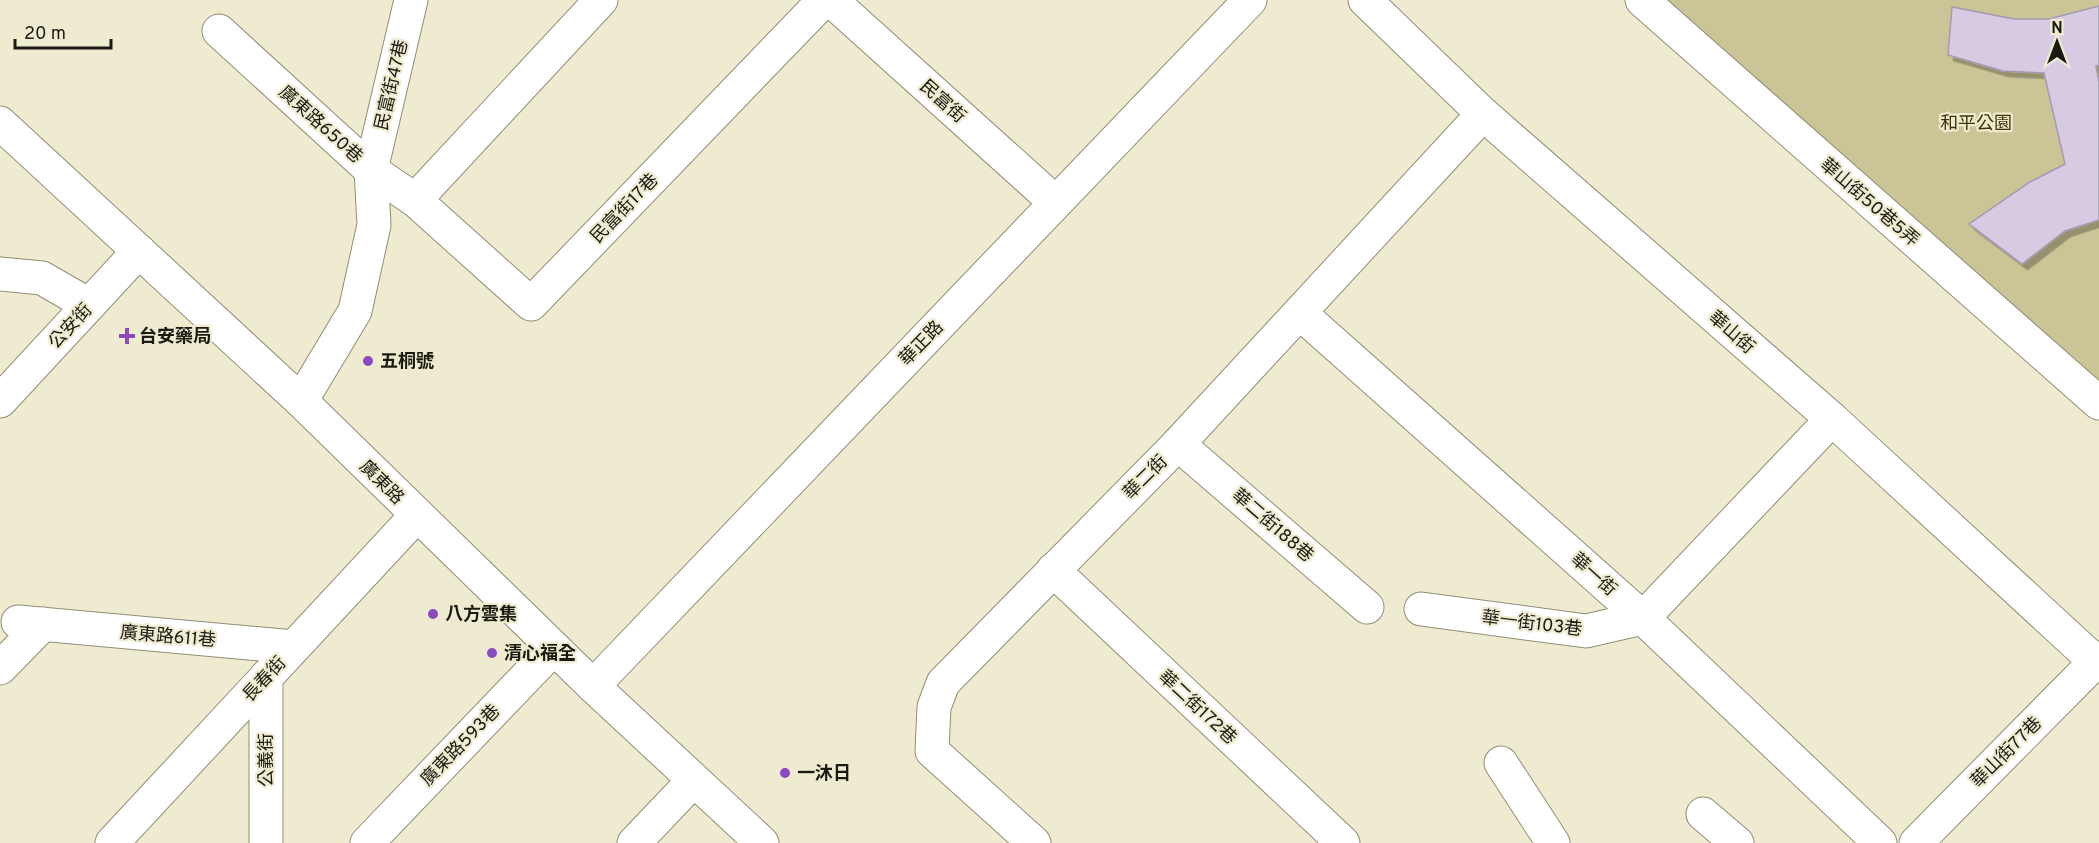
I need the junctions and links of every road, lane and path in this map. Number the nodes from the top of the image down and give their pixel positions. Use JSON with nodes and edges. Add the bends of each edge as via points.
{"nodes":[{"id":1,"x":411,"y":0,"type":"edge"},
{"id":2,"x":601,"y":0,"type":"edge"},
{"id":3,"x":824,"y":0,"type":"edge"},
{"id":4,"x":831,"y":0,"type":"edge"},
{"id":5,"x":1250,"y":0,"type":"edge"},
{"id":6,"x":1365,"y":0,"type":"edge"},
{"id":7,"x":1642,"y":0,"type":"edge"},
{"id":8,"x":219,"y":32,"type":"dead end"},
{"id":9,"x":1484,"y":114,"type":"junction"},
{"id":10,"x":0,"y":123,"type":"edge"},
{"id":11,"x":372,"y":170,"type":"junction"},
{"id":12,"x":415,"y":200,"type":"junction"},
{"id":13,"x":1055,"y":202,"type":"junction"},
{"id":14,"x":140,"y":251,"type":"junction"},
{"id":15,"x":0,"y":274,"type":"edge"},
{"id":16,"x":89,"y":305,"type":"junction"},
{"id":17,"x":1300,"y":313,"type":"junction"},
{"id":18,"x":0,"y":401,"type":"edge"},
{"id":19,"x":301,"y":401,"type":"junction"},
{"id":20,"x":2099,"y":403,"type":"edge"},
{"id":21,"x":1832,"y":419,"type":"junction"},
{"id":22,"x":1178,"y":444,"type":"junction"},
{"id":23,"x":416,"y":516,"type":"junction"},
{"id":24,"x":1053,"y":570,"type":"junction"},
{"id":25,"x":1367,"y":607,"type":"dead end"},
{"id":26,"x":1421,"y":609,"type":"dead end"},
{"id":27,"x":1643,"y":618,"type":"junction"},
{"id":28,"x":294,"y":647,"type":"junction"},
{"id":29,"x":554,"y":648,"type":"junction"},
{"id":30,"x":2098,"y":662,"type":"edge"},
{"id":31,"x":0,"y":668,"type":"edge"},
{"id":32,"x":266,"y":677,"type":"junction"},
{"id":33,"x":593,"y":686,"type":"junction"},
{"id":34,"x":1501,"y":763,"type":"dead end"},
{"id":35,"x":693,"y":781,"type":"junction"},
{"id":36,"x":1703,"y":814,"type":"dead end"},
{"id":37,"x":112,"y":843,"type":"edge"},
{"id":38,"x":266,"y":843,"type":"edge"},
{"id":39,"x":367,"y":843,"type":"edge"},
{"id":40,"x":634,"y":843,"type":"edge"},
{"id":41,"x":762,"y":843,"type":"edge"},
{"id":42,"x":1034,"y":843,"type":"edge"},
{"id":43,"x":1342,"y":843,"type":"edge"},
{"id":44,"x":1554,"y":843,"type":"edge"},
{"id":45,"x":1737,"y":843,"type":"edge"},
{"id":46,"x":1880,"y":843,"type":"edge"},
{"id":47,"x":1916,"y":843,"type":"edge"}],
"edges":[{"from":1,"to":11,"type":"street","name":"民富街47巷"},
{"from":2,"to":12,"type":"street"},
{"from":3,"to":12,"type":"street","name":"民富街17巷","via":[[531,304]]},
{"from":4,"to":13,"type":"street","name":"民富街"},
{"from":5,"to":13,"type":"street","name":"華正路"},
{"from":6,"to":9,"type":"street","name":"華山街"},
{"from":7,"to":20,"type":"street","name":"華山街50巷5弄"},
{"from":8,"to":11,"type":"street","name":"廣東路650巷"},
{"from":9,"to":17,"type":"street","name":"華二街"},
{"from":9,"to":21,"type":"street","name":"華山街"},
{"from":10,"to":14,"type":"street","name":"廣東路"},
{"from":11,"to":12,"type":"street","name":"民富街17巷"},
{"from":11,"to":19,"type":"street","name":"廣東路650巷","via":[[374,225],[355,311]]},
{"from":13,"to":33,"type":"street","name":"華正路"},
{"from":14,"to":16,"type":"street","name":"公安街"},
{"from":14,"to":19,"type":"street","name":"廣東路"},
{"from":15,"to":16,"type":"street","via":[[42,278]]},
{"from":16,"to":18,"type":"street","name":"公安街"},
{"from":17,"to":22,"type":"street","name":"華二街"},
{"from":17,"to":27,"type":"street","name":"華一街"},
{"from":19,"to":23,"type":"street","name":"廣東路"},
{"from":21,"to":27,"type":"street"},
{"from":21,"to":30,"type":"street","name":"華山街"},
{"from":22,"to":24,"type":"street","name":"華二街"},
{"from":22,"to":25,"type":"street","name":"華二街188巷"},
{"from":23,"to":28,"type":"street","name":"長春街"},
{"from":23,"to":29,"type":"street","name":"廣東路"},
{"from":24,"to":42,"type":"street","name":"華二街","via":[[943,683],[934,707],[932,751]]},
{"from":24,"to":43,"type":"street","name":"華二街172巷"},
{"from":26,"to":27,"type":"street","name":"華一街103巷","via":[[1586,631]]},
{"from":27,"to":46,"type":"street","name":"華一街"},
{"from":28,"to":31,"type":"street","name":"廣東路611巷","via":[[30,623]]},
{"from":28,"to":32,"type":"street","name":"長春街"},
{"from":29,"to":33,"type":"street","name":"廣東路"},
{"from":29,"to":39,"type":"street","name":"廣東路593巷"},
{"from":30,"to":47,"type":"street","name":"華山街77巷"},
{"from":32,"to":37,"type":"street","name":"長春街"},
{"from":32,"to":38,"type":"street","name":"公義街"},
{"from":33,"to":35,"type":"street","name":"廣東路"},
{"from":34,"to":44,"type":"street"},
{"from":35,"to":40,"type":"street"},
{"from":35,"to":41,"type":"street","name":"廣東路"},
{"from":36,"to":45,"type":"street"}]}
